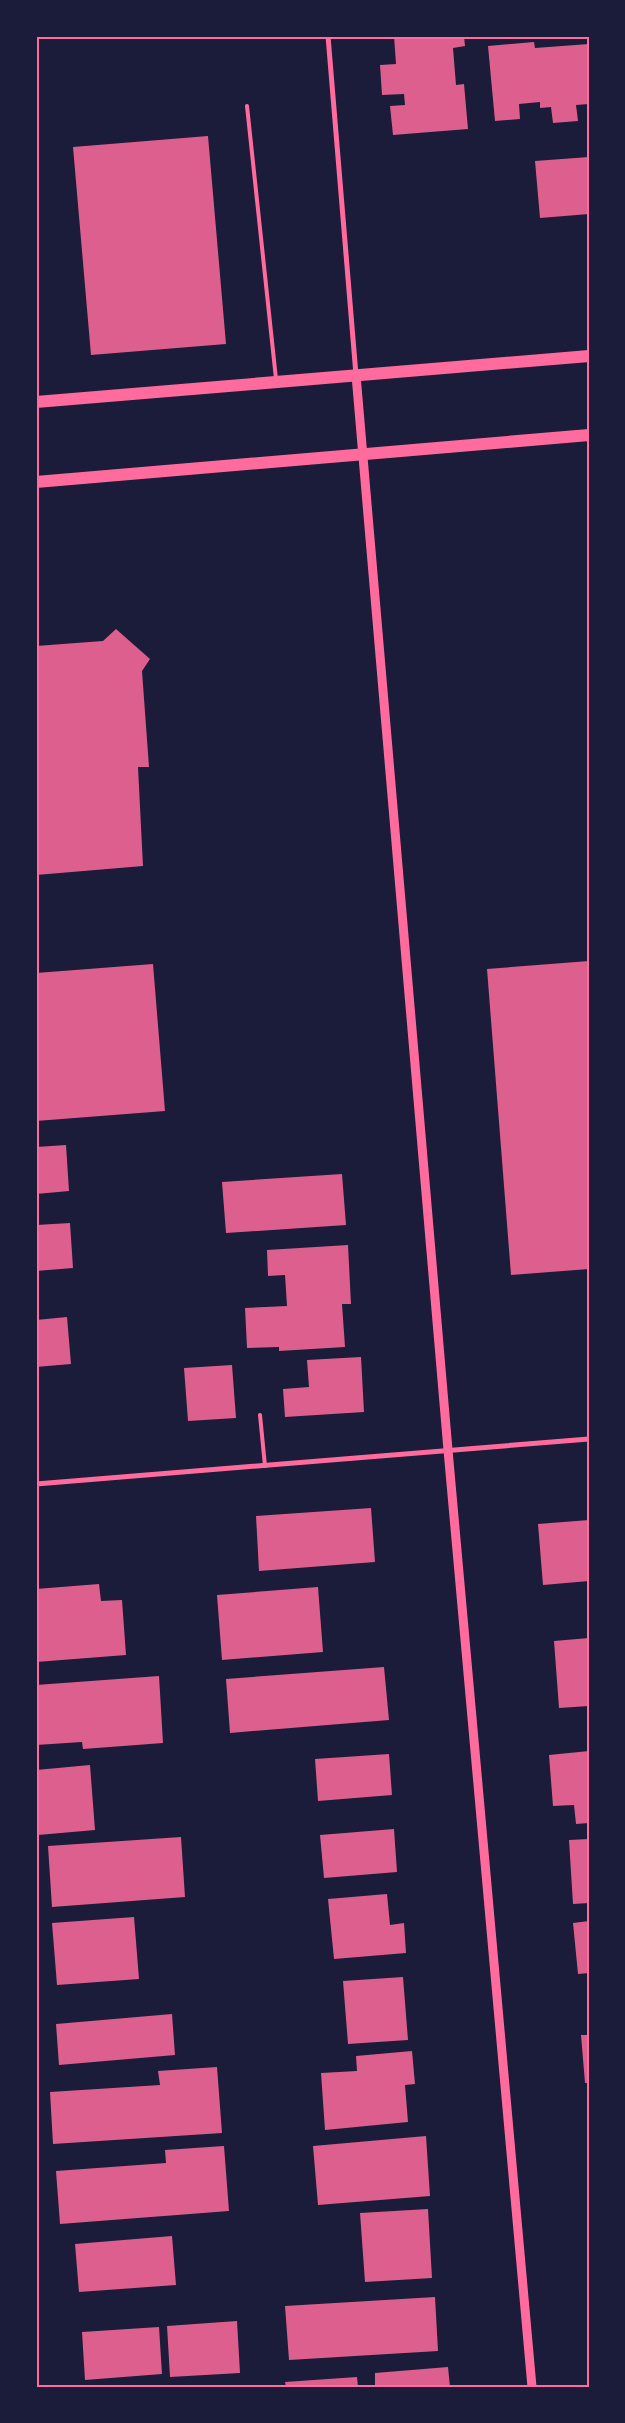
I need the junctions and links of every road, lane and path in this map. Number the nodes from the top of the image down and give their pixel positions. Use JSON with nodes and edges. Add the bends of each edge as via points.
{"nodes":[{"id":1,"x":328,"y":36,"type":"edge"},
{"id":2,"x":247,"y":106,"type":"dead end"},
{"id":3,"x":589,"y":356,"type":"edge"},
{"id":4,"x":356,"y":375,"type":"junction"},
{"id":5,"x":276,"y":382,"type":"junction"},
{"id":6,"x":36,"y":402,"type":"edge"},
{"id":7,"x":589,"y":435,"type":"edge"},
{"id":8,"x":363,"y":454,"type":"junction"},
{"id":9,"x":36,"y":482,"type":"edge"},
{"id":10,"x":260,"y":1415,"type":"dead end"},
{"id":11,"x":589,"y":1438,"type":"edge"},
{"id":12,"x":448,"y":1450,"type":"junction"},
{"id":13,"x":265,"y":1466,"type":"junction"},
{"id":14,"x":36,"y":1484,"type":"edge"},
{"id":15,"x":532,"y":2387,"type":"edge"}],
"edges":[{"from":1,"to":4,"type":"street"},
{"from":2,"to":5,"type":"lane"},
{"from":3,"to":4,"type":"main road"},
{"from":4,"to":5,"type":"main road"},
{"from":4,"to":8,"type":"street"},
{"from":5,"to":6,"type":"main road"},
{"from":7,"to":8,"type":"main road"},
{"from":8,"to":9,"type":"main road"},
{"from":8,"to":12,"type":"street"},
{"from":10,"to":13,"type":"lane"},
{"from":11,"to":12,"type":"street"},
{"from":12,"to":13,"type":"street"},
{"from":12,"to":15,"type":"street"},
{"from":13,"to":14,"type":"street"}]}
